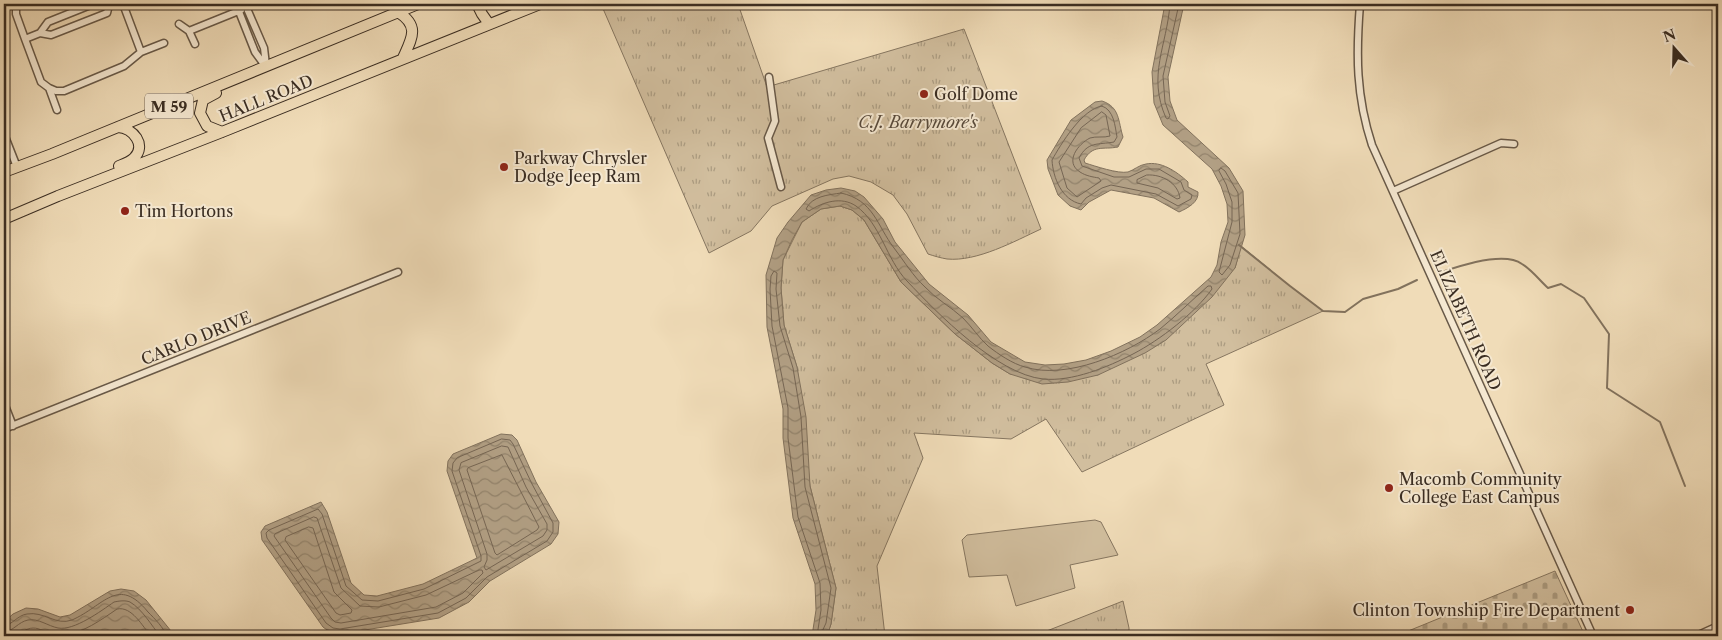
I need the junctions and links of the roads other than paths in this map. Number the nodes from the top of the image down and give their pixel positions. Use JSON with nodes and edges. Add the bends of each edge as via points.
{"nodes":[{"id":1,"x":16,"y":4,"type":"edge"},
{"id":2,"x":93,"y":4,"type":"edge"},
{"id":3,"x":107,"y":4,"type":"edge"},
{"id":4,"x":123,"y":4,"type":"edge"},
{"id":5,"x":236,"y":4,"type":"edge"},
{"id":6,"x":418,"y":4,"type":"edge"},
{"id":7,"x":477,"y":4,"type":"edge"},
{"id":8,"x":540,"y":4,"type":"edge"},
{"id":9,"x":1360,"y":4,"type":"edge"},
{"id":10,"x":246,"y":6,"type":"edge"},
{"id":11,"x":238,"y":11,"type":"junction"},
{"id":12,"x":398,"y":12,"type":"junction"},
{"id":13,"x":179,"y":24,"type":"dead end"},
{"id":14,"x":489,"y":24,"type":"junction"},
{"id":15,"x":190,"y":31,"type":"junction"},
{"id":16,"x":40,"y":33,"type":"junction"},
{"id":17,"x":25,"y":39,"type":"junction"},
{"id":18,"x":164,"y":43,"type":"dead end"},
{"id":19,"x":195,"y":44,"type":"dead end"},
{"id":20,"x":141,"y":52,"type":"junction"},
{"id":21,"x":403,"y":58,"type":"junction"},
{"id":22,"x":266,"y":67,"type":"junction"},
{"id":23,"x":769,"y":77,"type":"dead end"},
{"id":24,"x":49,"y":88,"type":"junction"},
{"id":25,"x":57,"y":110,"type":"dead end"},
{"id":26,"x":118,"y":127,"type":"junction"},
{"id":27,"x":222,"y":132,"type":"junction"},
{"id":28,"x":4,"y":134,"type":"edge"},
{"id":29,"x":1514,"y":144,"type":"dead end"},
{"id":30,"x":17,"y":167,"type":"junction"},
{"id":31,"x":4,"y":172,"type":"edge"},
{"id":32,"x":781,"y":187,"type":"dead end"},
{"id":33,"x":1393,"y":191,"type":"junction"},
{"id":34,"x":58,"y":196,"type":"junction"},
{"id":35,"x":4,"y":220,"type":"edge"},
{"id":36,"x":398,"y":272,"type":"dead end"},
{"id":37,"x":4,"y":403,"type":"edge"},
{"id":38,"x":13,"y":426,"type":"junction"},
{"id":39,"x":4,"y":430,"type":"edge"},
{"id":40,"x":1718,"y":626,"type":"edge"},
{"id":41,"x":1593,"y":636,"type":"edge"},
{"id":42,"x":1696,"y":636,"type":"edge"}],
"edges":[{"from":1,"to":17,"type":"street"},
{"from":2,"to":16,"type":"street","via":[[48,22]]},
{"from":3,"to":16,"type":"street","via":[[107,13],[51,34]]},
{"from":4,"to":20,"type":"street"},
{"from":5,"to":11,"type":"street"},
{"from":6,"to":12,"type":"highway","name":"HALL ROAD","number":"M 59"},
{"from":7,"to":14,"type":"highway"},
{"from":8,"to":14,"type":"highway","name":"HALL ROAD","number":"M 59"},
{"from":9,"to":33,"type":"street","name":"ELIZABETH ROAD","via":[[1357,59],[1360,98],[1372,145]]},
{"from":10,"to":11,"type":"street"},
{"from":10,"to":22,"type":"street","via":[[264,48]]},
{"from":11,"to":15,"type":"street"},
{"from":11,"to":22,"type":"street","via":[[255,52]]},
{"from":12,"to":21,"type":"highway","via":[[409,20],[412,27],[412,36]]},
{"from":12,"to":22,"type":"highway","name":"HALL ROAD","number":"M 59"},
{"from":13,"to":15,"type":"street"},
{"from":14,"to":21,"type":"highway","name":"HALL ROAD","number":"M 59"},
{"from":15,"to":19,"type":"street"},
{"from":16,"to":17,"type":"street"},
{"from":17,"to":24,"type":"street","via":[[41,82]]},
{"from":18,"to":20,"type":"street"},
{"from":20,"to":24,"type":"street","via":[[124,66],[64,91]]},
{"from":21,"to":27,"type":"highway","name":"HALL ROAD","number":"M 59"},
{"from":22,"to":26,"type":"highway","name":"HALL ROAD","number":"M 59"},
{"from":22,"to":27,"type":"highway","via":[[203,100],[202,119],[207,126]]},
{"from":23,"to":32,"type":"street","via":[[775,121],[768,138]]},
{"from":24,"to":25,"type":"street"},
{"from":26,"to":30,"type":"highway","name":"HALL ROAD","number":"M 59"},
{"from":26,"to":34,"type":"highway","via":[[131,130],[138,140],[135,157],[69,185]]},
{"from":27,"to":34,"type":"highway","name":"HALL ROAD","number":"M 59"},
{"from":28,"to":30,"type":"street"},
{"from":29,"to":33,"type":"street","via":[[1501,143]]},
{"from":30,"to":31,"type":"highway","name":"HALL ROAD","number":"M 59"},
{"from":33,"to":41,"type":"street","name":"ELIZABETH ROAD"},
{"from":34,"to":35,"type":"highway","name":"HALL ROAD","number":"M 59"},
{"from":36,"to":38,"type":"street","name":"CARLO DRIVE"},
{"from":37,"to":38,"type":"street"},
{"from":38,"to":39,"type":"street","name":"CARLO DRIVE"},
{"from":40,"to":42,"type":"street"}]}
